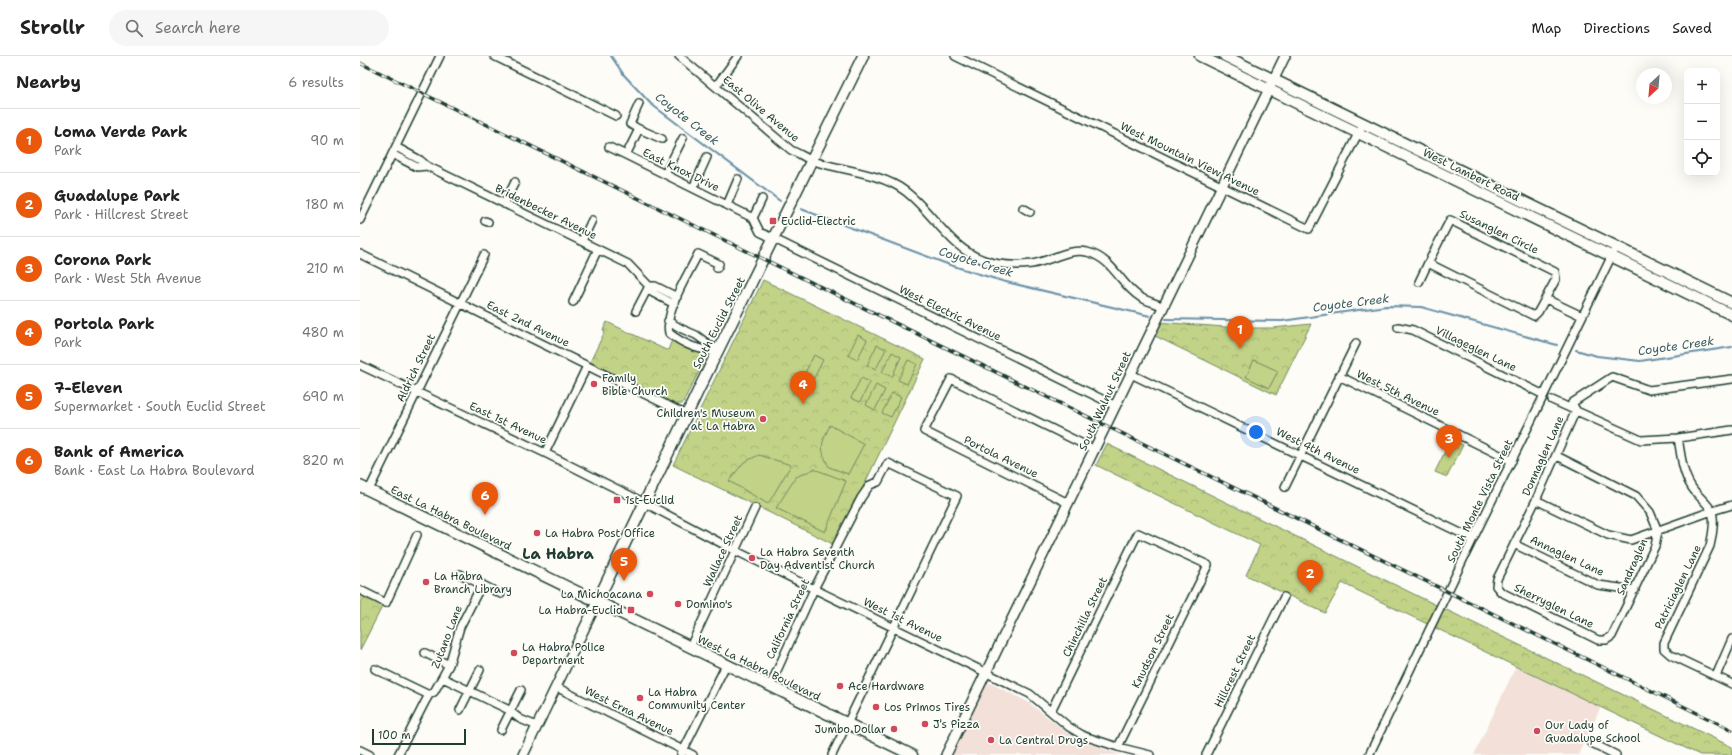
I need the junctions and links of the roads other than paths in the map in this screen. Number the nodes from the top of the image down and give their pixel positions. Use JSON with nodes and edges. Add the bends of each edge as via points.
{"nodes":[{"id":1,"x":440,"y":56,"type":"edge"},
{"id":2,"x":494,"y":56,"type":"edge"},
{"id":3,"x":679,"y":56,"type":"edge"},
{"id":4,"x":738,"y":56,"type":"edge"},
{"id":5,"x":863,"y":56,"type":"edge"},
{"id":6,"x":954,"y":56,"type":"edge"},
{"id":7,"x":1200,"y":56,"type":"edge"},
{"id":8,"x":1225,"y":56,"type":"edge"},
{"id":9,"x":1285,"y":56,"type":"edge"},
{"id":10,"x":1274,"y":80,"type":"junction"},
{"id":11,"x":716,"y":86,"type":"junction"},
{"id":12,"x":1268,"y":90,"type":"junction"},
{"id":13,"x":639,"y":104,"type":"dead end"},
{"id":14,"x":616,"y":116,"type":"dead end"},
{"id":15,"x":1363,"y":124,"type":"junction"},
{"id":16,"x":639,"y":129,"type":"junction"},
{"id":17,"x":1358,"y":133,"type":"junction"},
{"id":18,"x":683,"y":138,"type":"dead end"},
{"id":19,"x":662,"y":140,"type":"dead end"},
{"id":20,"x":396,"y":147,"type":"junction"},
{"id":21,"x":609,"y":147,"type":"dead end"},
{"id":22,"x":392,"y":154,"type":"junction"},
{"id":23,"x":626,"y":155,"type":"junction"},
{"id":24,"x":707,"y":157,"type":"dead end"},
{"id":25,"x":812,"y":160,"type":"junction"},
{"id":26,"x":427,"y":166,"type":"junction"},
{"id":27,"x":665,"y":174,"type":"junction"},
{"id":28,"x":738,"y":179,"type":"dead end"},
{"id":29,"x":514,"y":182,"type":"dead end"},
{"id":30,"x":1221,"y":187,"type":"junction"},
{"id":31,"x":693,"y":188,"type":"junction"},
{"id":32,"x":762,"y":199,"type":"dead end"},
{"id":33,"x":504,"y":204,"type":"junction"},
{"id":34,"x":727,"y":204,"type":"junction"},
{"id":35,"x":1023,"y":208,"type":"dead end"},
{"id":36,"x":1030,"y":212,"type":"dead end"},
{"id":37,"x":753,"y":218,"type":"junction"},
{"id":38,"x":360,"y":220,"type":"edge"},
{"id":39,"x":592,"y":220,"type":"dead end"},
{"id":40,"x":774,"y":240,"type":"junction"},
{"id":41,"x":582,"y":241,"type":"junction"},
{"id":42,"x":598,"y":249,"type":"junction"},
{"id":43,"x":1614,"y":252,"type":"junction"},
{"id":44,"x":360,"y":254,"type":"edge"},
{"id":45,"x":484,"y":255,"type":"dead end"},
{"id":46,"x":1428,"y":264,"type":"junction"},
{"id":47,"x":717,"y":268,"type":"dead end"},
{"id":48,"x":1419,"y":282,"type":"dead end"},
{"id":49,"x":649,"y":286,"type":"junction"},
{"id":50,"x":1546,"y":299,"type":"junction"},
{"id":51,"x":676,"y":300,"type":"junction"},
{"id":52,"x":573,"y":302,"type":"dead end"},
{"id":53,"x":460,"y":303,"type":"junction"},
{"id":54,"x":1732,"y":303,"type":"edge"},
{"id":55,"x":1162,"y":306,"type":"junction"},
{"id":56,"x":636,"y":311,"type":"dead end"},
{"id":57,"x":1732,"y":315,"type":"edge"},
{"id":58,"x":1582,"y":316,"type":"junction"},
{"id":59,"x":668,"y":321,"type":"junction"},
{"id":60,"x":1398,"y":327,"type":"dead end"},
{"id":61,"x":1356,"y":343,"type":"dead end"},
{"id":62,"x":718,"y":351,"type":"junction"},
{"id":63,"x":360,"y":365,"type":"edge"},
{"id":64,"x":587,"y":366,"type":"junction"},
{"id":65,"x":1131,"y":374,"type":"junction"},
{"id":66,"x":1339,"y":376,"type":"junction"},
{"id":67,"x":1732,"y":379,"type":"edge"},
{"id":68,"x":417,"y":393,"type":"junction"},
{"id":69,"x":1544,"y":395,"type":"junction"},
{"id":70,"x":1552,"y":400,"type":"dead end"},
{"id":71,"x":1116,"y":406,"type":"junction"},
{"id":72,"x":1576,"y":410,"type":"junction"},
{"id":73,"x":687,"y":415,"type":"junction"},
{"id":74,"x":1732,"y":430,"type":"edge"},
{"id":75,"x":1678,"y":438,"type":"junction"},
{"id":76,"x":1094,"y":450,"type":"junction"},
{"id":77,"x":545,"y":453,"type":"junction"},
{"id":78,"x":1301,"y":455,"type":"junction"},
{"id":79,"x":1557,"y":456,"type":"junction"},
{"id":80,"x":1512,"y":461,"type":"junction"},
{"id":81,"x":1285,"y":487,"type":"dead end"},
{"id":82,"x":364,"y":488,"type":"edge"},
{"id":83,"x":1536,"y":500,"type":"junction"},
{"id":84,"x":645,"y":503,"type":"junction"},
{"id":85,"x":1068,"y":503,"type":"junction"},
{"id":86,"x":1732,"y":505,"type":"edge"},
{"id":87,"x":755,"y":508,"type":"dead end"},
{"id":88,"x":1712,"y":511,"type":"junction"},
{"id":89,"x":1658,"y":532,"type":"junction"},
{"id":90,"x":417,"y":535,"type":"dead end"},
{"id":91,"x":1473,"y":539,"type":"junction"},
{"id":92,"x":1514,"y":544,"type":"junction"},
{"id":93,"x":736,"y":551,"type":"junction"},
{"id":94,"x":1208,"y":565,"type":"joint"},
{"id":95,"x":460,"y":574,"type":"dead end"},
{"id":96,"x":482,"y":584,"type":"junction"},
{"id":97,"x":1496,"y":586,"type":"joint"},
{"id":98,"x":814,"y":589,"type":"junction"},
{"id":99,"x":360,"y":590,"type":"edge"},
{"id":100,"x":1635,"y":590,"type":"junction"},
{"id":101,"x":501,"y":594,"type":"dead end"},
{"id":102,"x":1284,"y":597,"type":"dead end"},
{"id":103,"x":597,"y":602,"type":"junction"},
{"id":104,"x":893,"y":628,"type":"junction"},
{"id":105,"x":1732,"y":639,"type":"edge"},
{"id":106,"x":1606,"y":640,"type":"joint"},
{"id":107,"x":690,"y":647,"type":"junction"},
{"id":108,"x":425,"y":653,"type":"dead end"},
{"id":109,"x":449,"y":665,"type":"junction"},
{"id":110,"x":726,"y":665,"type":"junction"},
{"id":111,"x":375,"y":669,"type":"dead end"},
{"id":112,"x":480,"y":670,"type":"dead end"},
{"id":113,"x":986,"y":673,"type":"junction"},
{"id":114,"x":1716,"y":676,"type":"junction"},
{"id":115,"x":443,"y":678,"type":"junction"},
{"id":116,"x":1732,"y":684,"type":"edge"},
{"id":117,"x":770,"y":686,"type":"junction"},
{"id":118,"x":556,"y":688,"type":"junction"},
{"id":119,"x":521,"y":690,"type":"dead end"},
{"id":120,"x":470,"y":691,"type":"junction"},
{"id":121,"x":429,"y":695,"type":"junction"},
{"id":122,"x":460,"y":710,"type":"dead end"},
{"id":123,"x":510,"y":711,"type":"junction"},
{"id":124,"x":1051,"y":711,"type":"junction"},
{"id":125,"x":847,"y":724,"type":"junction"},
{"id":126,"x":537,"y":726,"type":"junction"},
{"id":127,"x":501,"y":730,"type":"dead end"},
{"id":128,"x":1590,"y":742,"type":"dead end"},
{"id":129,"x":1118,"y":748,"type":"junction"},
{"id":130,"x":360,"y":750,"type":"edge"},
{"id":131,"x":682,"y":753,"type":"edge"},
{"id":132,"x":370,"y":755,"type":"edge"},
{"id":133,"x":398,"y":755,"type":"edge"},
{"id":134,"x":523,"y":755,"type":"edge"},
{"id":135,"x":693,"y":755,"type":"edge"},
{"id":136,"x":832,"y":755,"type":"edge"},
{"id":137,"x":912,"y":755,"type":"edge"},
{"id":138,"x":946,"y":755,"type":"edge"},
{"id":139,"x":1150,"y":755,"type":"edge"},
{"id":140,"x":1206,"y":755,"type":"edge"},
{"id":141,"x":1369,"y":755,"type":"edge"},
{"id":142,"x":1616,"y":755,"type":"edge"}],
"edges":[{"from":1,"to":20,"type":"street"},
{"from":2,"to":14,"type":"street"},
{"from":3,"to":11,"type":"street","name":"East Olive Avenue"},
{"from":4,"to":11,"type":"street"},
{"from":5,"to":25,"type":"main road","name":"South Euclid Street"},
{"from":6,"to":30,"type":"street","name":"West Mountain View Avenue"},
{"from":7,"to":12,"type":"main road","name":"West Lambert Road"},
{"from":8,"to":10,"type":"main road","name":"West Lambert Road"},
{"from":9,"to":10,"type":"street","name":"South Walnut Street"},
{"from":10,"to":12,"type":"street","name":"South Walnut Street"},
{"from":10,"to":15,"type":"main road","name":"West Lambert Road"},
{"from":11,"to":25,"type":"street","name":"East Olive Avenue","via":[[791,150]]},
{"from":12,"to":17,"type":"main road","name":"West Lambert Road"},
{"from":12,"to":30,"type":"street","name":"South Walnut Street"},
{"from":13,"to":16,"type":"street","via":[[630,124]]},
{"from":15,"to":17,"type":"street","name":"West Mountain View Avenue"},
{"from":15,"to":43,"type":"main road","name":"West Lambert Road"},
{"from":16,"to":19,"type":"street"},
{"from":16,"to":23,"type":"street","name":"East Knox Drive"},
{"from":17,"to":30,"type":"street","name":"West Mountain View Avenue","via":[[1309,229]]},
{"from":17,"to":43,"type":"main road","name":"West Lambert Road"},
{"from":18,"to":27,"type":"street"},
{"from":20,"to":22,"type":"street"},
{"from":20,"to":26,"type":"street","name":"Bridenbecker Avenue"},
{"from":21,"to":23,"type":"street"},
{"from":22,"to":26,"type":"street","name":"Bridenbecker Avenue","via":[[417,167]]},
{"from":22,"to":38,"type":"street"},
{"from":23,"to":27,"type":"street","name":"East Knox Drive"},
{"from":24,"to":31,"type":"street"},
{"from":25,"to":40,"type":"main road","name":"South Euclid Street"},
{"from":25,"to":55,"type":"street","name":"East Olive Avenue","via":[[876,178],[904,190],[957,244],[969,254],[984,261],[1015,265],[1031,264],[1077,251],[1087,252],[1108,264],[1139,297]]},
{"from":26,"to":33,"type":"street","name":"Bridenbecker Avenue"},
{"from":27,"to":31,"type":"street","name":"East Knox Drive"},
{"from":28,"to":34,"type":"street"},
{"from":29,"to":33,"type":"street"},
{"from":30,"to":55,"type":"street","name":"South Walnut Street"},
{"from":31,"to":34,"type":"street","name":"East Knox Drive"},
{"from":32,"to":37,"type":"street"},
{"from":33,"to":41,"type":"street","name":"Bridenbecker Avenue"},
{"from":34,"to":37,"type":"street","name":"East Knox Drive"},
{"from":35,"to":36,"type":"street"},
{"from":37,"to":40,"type":"street","name":"East Knox Drive","via":[[760,232]]},
{"from":39,"to":41,"type":"street"},
{"from":40,"to":62,"type":"main road","name":"South Euclid Street"},
{"from":40,"to":71,"type":"street","name":"West Electric Avenue"},
{"from":41,"to":42,"type":"street","name":"Bridenbecker Avenue"},
{"from":42,"to":49,"type":"street","name":"Bridenbecker Avenue","via":[[628,264]]},
{"from":42,"to":52,"type":"street"},
{"from":43,"to":54,"type":"main road","name":"West Lambert Road"},
{"from":43,"to":57,"type":"main road","name":"West Lambert Road"},
{"from":43,"to":58,"type":"street","name":"South Monte Vista Street"},
{"from":44,"to":53,"type":"street","name":"East 2nd Avenue"},
{"from":45,"to":53,"type":"street","name":"Aldrich Street"},
{"from":46,"to":48,"type":"street","name":"Susanglen Circle"},
{"from":46,"to":50,"type":"street","name":"Susanglen Circle","via":[[1534,316]]},
{"from":46,"to":50,"type":"street","name":"Susanglen Circle","via":[[1450,220],[1555,272],[1556,279]]},
{"from":47,"to":51,"type":"street","via":[[719,264],[698,254]]},
{"from":49,"to":51,"type":"street","name":"Bridenbecker Avenue","via":[[656,286]]},
{"from":49,"to":56,"type":"street"},
{"from":50,"to":58,"type":"street"},
{"from":51,"to":59,"type":"street"},
{"from":53,"to":64,"type":"street","name":"East 2nd Avenue"},
{"from":53,"to":68,"type":"street","name":"Aldrich Street"},
{"from":55,"to":65,"type":"street","name":"South Walnut Street"},
{"from":58,"to":69,"type":"street","name":"South Monte Vista Street"},
{"from":59,"to":62,"type":"street","via":[[696,335]]},
{"from":59,"to":62,"type":"street","via":[[668,333],[672,336],[704,351]]},
{"from":60,"to":69,"type":"street","name":"Villageglen Lane","via":[[1413,330]]},
{"from":61,"to":66,"type":"street"},
{"from":62,"to":73,"type":"main road","name":"South Euclid Street"},
{"from":63,"to":68,"type":"street","name":"East 1st Avenue"},
{"from":64,"to":73,"type":"street","name":"East 2nd Avenue"},
{"from":64,"to":77,"type":"street"},
{"from":65,"to":71,"type":"street","name":"South Walnut Street"},
{"from":65,"to":78,"type":"street","name":"West 4th Avenue"},
{"from":66,"to":78,"type":"street"},
{"from":66,"to":80,"type":"street","name":"West 5th Avenue"},
{"from":67,"to":72,"type":"street","name":"Donnaglen Lane","via":[[1649,390],[1612,377],[1572,403]]},
{"from":68,"to":77,"type":"street","name":"East 1st Avenue"},
{"from":68,"to":82,"type":"street","name":"Aldrich Street"},
{"from":69,"to":80,"type":"street","name":"South Monte Vista Street"},
{"from":70,"to":72,"type":"street"},
{"from":71,"to":76,"type":"street","name":"South Walnut Street"},
{"from":72,"to":75,"type":"street","via":[[1641,440]]},
{"from":72,"to":79,"type":"street","name":"Donnaglen Lane"},
{"from":73,"to":84,"type":"main road","name":"South Euclid Street"},
{"from":74,"to":75,"type":"street"},
{"from":75,"to":88,"type":"street","via":[[1683,469],[1691,487]]},
{"from":76,"to":85,"type":"street","name":"South Walnut Street"},
{"from":76,"to":85,"type":"street","name":"Portola Avenue","via":[[951,379],[924,431]]},
{"from":77,"to":84,"type":"street","name":"East 1st Avenue"},
{"from":78,"to":81,"type":"street"},
{"from":78,"to":91,"type":"street","name":"West 4th Avenue"},
{"from":79,"to":83,"type":"street","name":"Donnaglen Lane"},
{"from":79,"to":89,"type":"street","name":"Sandraglen","via":[[1636,496],[1650,512]]},
{"from":80,"to":91,"type":"street","name":"South Monte Vista Street"},
{"from":82,"to":103,"type":"main road","name":"East La Habra Boulevard"},
{"from":83,"to":89,"type":"street","via":[[1608,535],[1631,540]]},
{"from":83,"to":92,"type":"street","name":"Donnaglen Lane"},
{"from":84,"to":93,"type":"street","name":"West 1st Avenue"},
{"from":84,"to":103,"type":"main road","name":"South Euclid Street"},
{"from":85,"to":113,"type":"street","name":"South Walnut Street"},
{"from":86,"to":88,"type":"street"},
{"from":87,"to":93,"type":"street","name":"Wallace Street"},
{"from":88,"to":89,"type":"street"},
{"from":88,"to":114,"type":"street","name":"Patriciaglen Lane","via":[[1714,531],[1710,546],[1664,643],[1664,649],[1670,655]]},
{"from":89,"to":100,"type":"street","name":"Sandraglen","via":[[1655,546]]},
{"from":90,"to":99,"type":"street","via":[[386,603]]},
{"from":91,"to":141,"type":"street","name":"South Monte Vista Street"},
{"from":92,"to":97,"type":"street","name":"Donnaglen Lane","via":[[1496,579]]},
{"from":92,"to":100,"type":"street","name":"Annaglen Lane","via":[[1598,585]]},
{"from":93,"to":98,"type":"street","name":"West 1st Avenue"},
{"from":93,"to":107,"type":"street","name":"Wallace Street"},
{"from":94,"to":124,"type":"street","name":"Chinchilla Street","via":[[1138,533]]},
{"from":94,"to":129,"type":"street","name":"Knudson Street"},
{"from":95,"to":96,"type":"street"},
{"from":96,"to":101,"type":"street"},
{"from":96,"to":109,"type":"street","name":"Zutano Lane","via":[[460,627]]},
{"from":97,"to":106,"type":"street","name":"Sherryglen Lane","via":[[1514,599],[1598,640]]},
{"from":98,"to":104,"type":"street","name":"West 1st Avenue"},
{"from":98,"to":104,"type":"street","name":"California Street","via":[[861,498],[870,485],[878,482],[888,463],[957,496]]},
{"from":98,"to":117,"type":"street","name":"California Street"},
{"from":100,"to":106,"type":"street","name":"Sandraglen","via":[[1612,636]]},
{"from":102,"to":140,"type":"street","name":"Hillcrest Street"},
{"from":103,"to":107,"type":"main road","name":"West La Habra Boulevard"},
{"from":103,"to":118,"type":"street"},
{"from":104,"to":113,"type":"street","name":"West 1st Avenue"},
{"from":104,"to":125,"type":"street"},
{"from":105,"to":114,"type":"street"},
{"from":107,"to":110,"type":"main road","name":"West La Habra Boulevard"},
{"from":108,"to":109,"type":"street"},
{"from":109,"to":115,"type":"street","name":"Zutano Lane"},
{"from":110,"to":117,"type":"main road","name":"West La Habra Boulevard"},
{"from":110,"to":131,"type":"street"},
{"from":111,"to":121,"type":"street"},
{"from":112,"to":120,"type":"street"},
{"from":113,"to":124,"type":"street","name":"West 1st Avenue","via":[[1030,694]]},
{"from":113,"to":138,"type":"street","name":"South Walnut Street"},
{"from":114,"to":116,"type":"street"},
{"from":115,"to":120,"type":"street"},
{"from":115,"to":121,"type":"street","name":"Zutano Lane"},
{"from":117,"to":125,"type":"main road","name":"West La Habra Boulevard"},
{"from":118,"to":126,"type":"street"},
{"from":118,"to":131,"type":"street","name":"West Erna Avenue"},
{"from":119,"to":123,"type":"street"},
{"from":120,"to":122,"type":"street"},
{"from":120,"to":123,"type":"street"},
{"from":121,"to":133,"type":"street","name":"Zutano Lane"},
{"from":123,"to":126,"type":"street","via":[[520,719]]},
{"from":123,"to":127,"type":"street"},
{"from":124,"to":129,"type":"street","name":"West 1st Avenue","via":[[1084,736]]},
{"from":125,"to":136,"type":"street"},
{"from":125,"to":137,"type":"main road","name":"West La Habra Boulevard"},
{"from":126,"to":134,"type":"street"},
{"from":128,"to":142,"type":"street"},
{"from":129,"to":139,"type":"street","name":"West 1st Avenue"},
{"from":130,"to":132,"type":"street"},
{"from":131,"to":135,"type":"street","name":"West Erna Avenue"}]}
